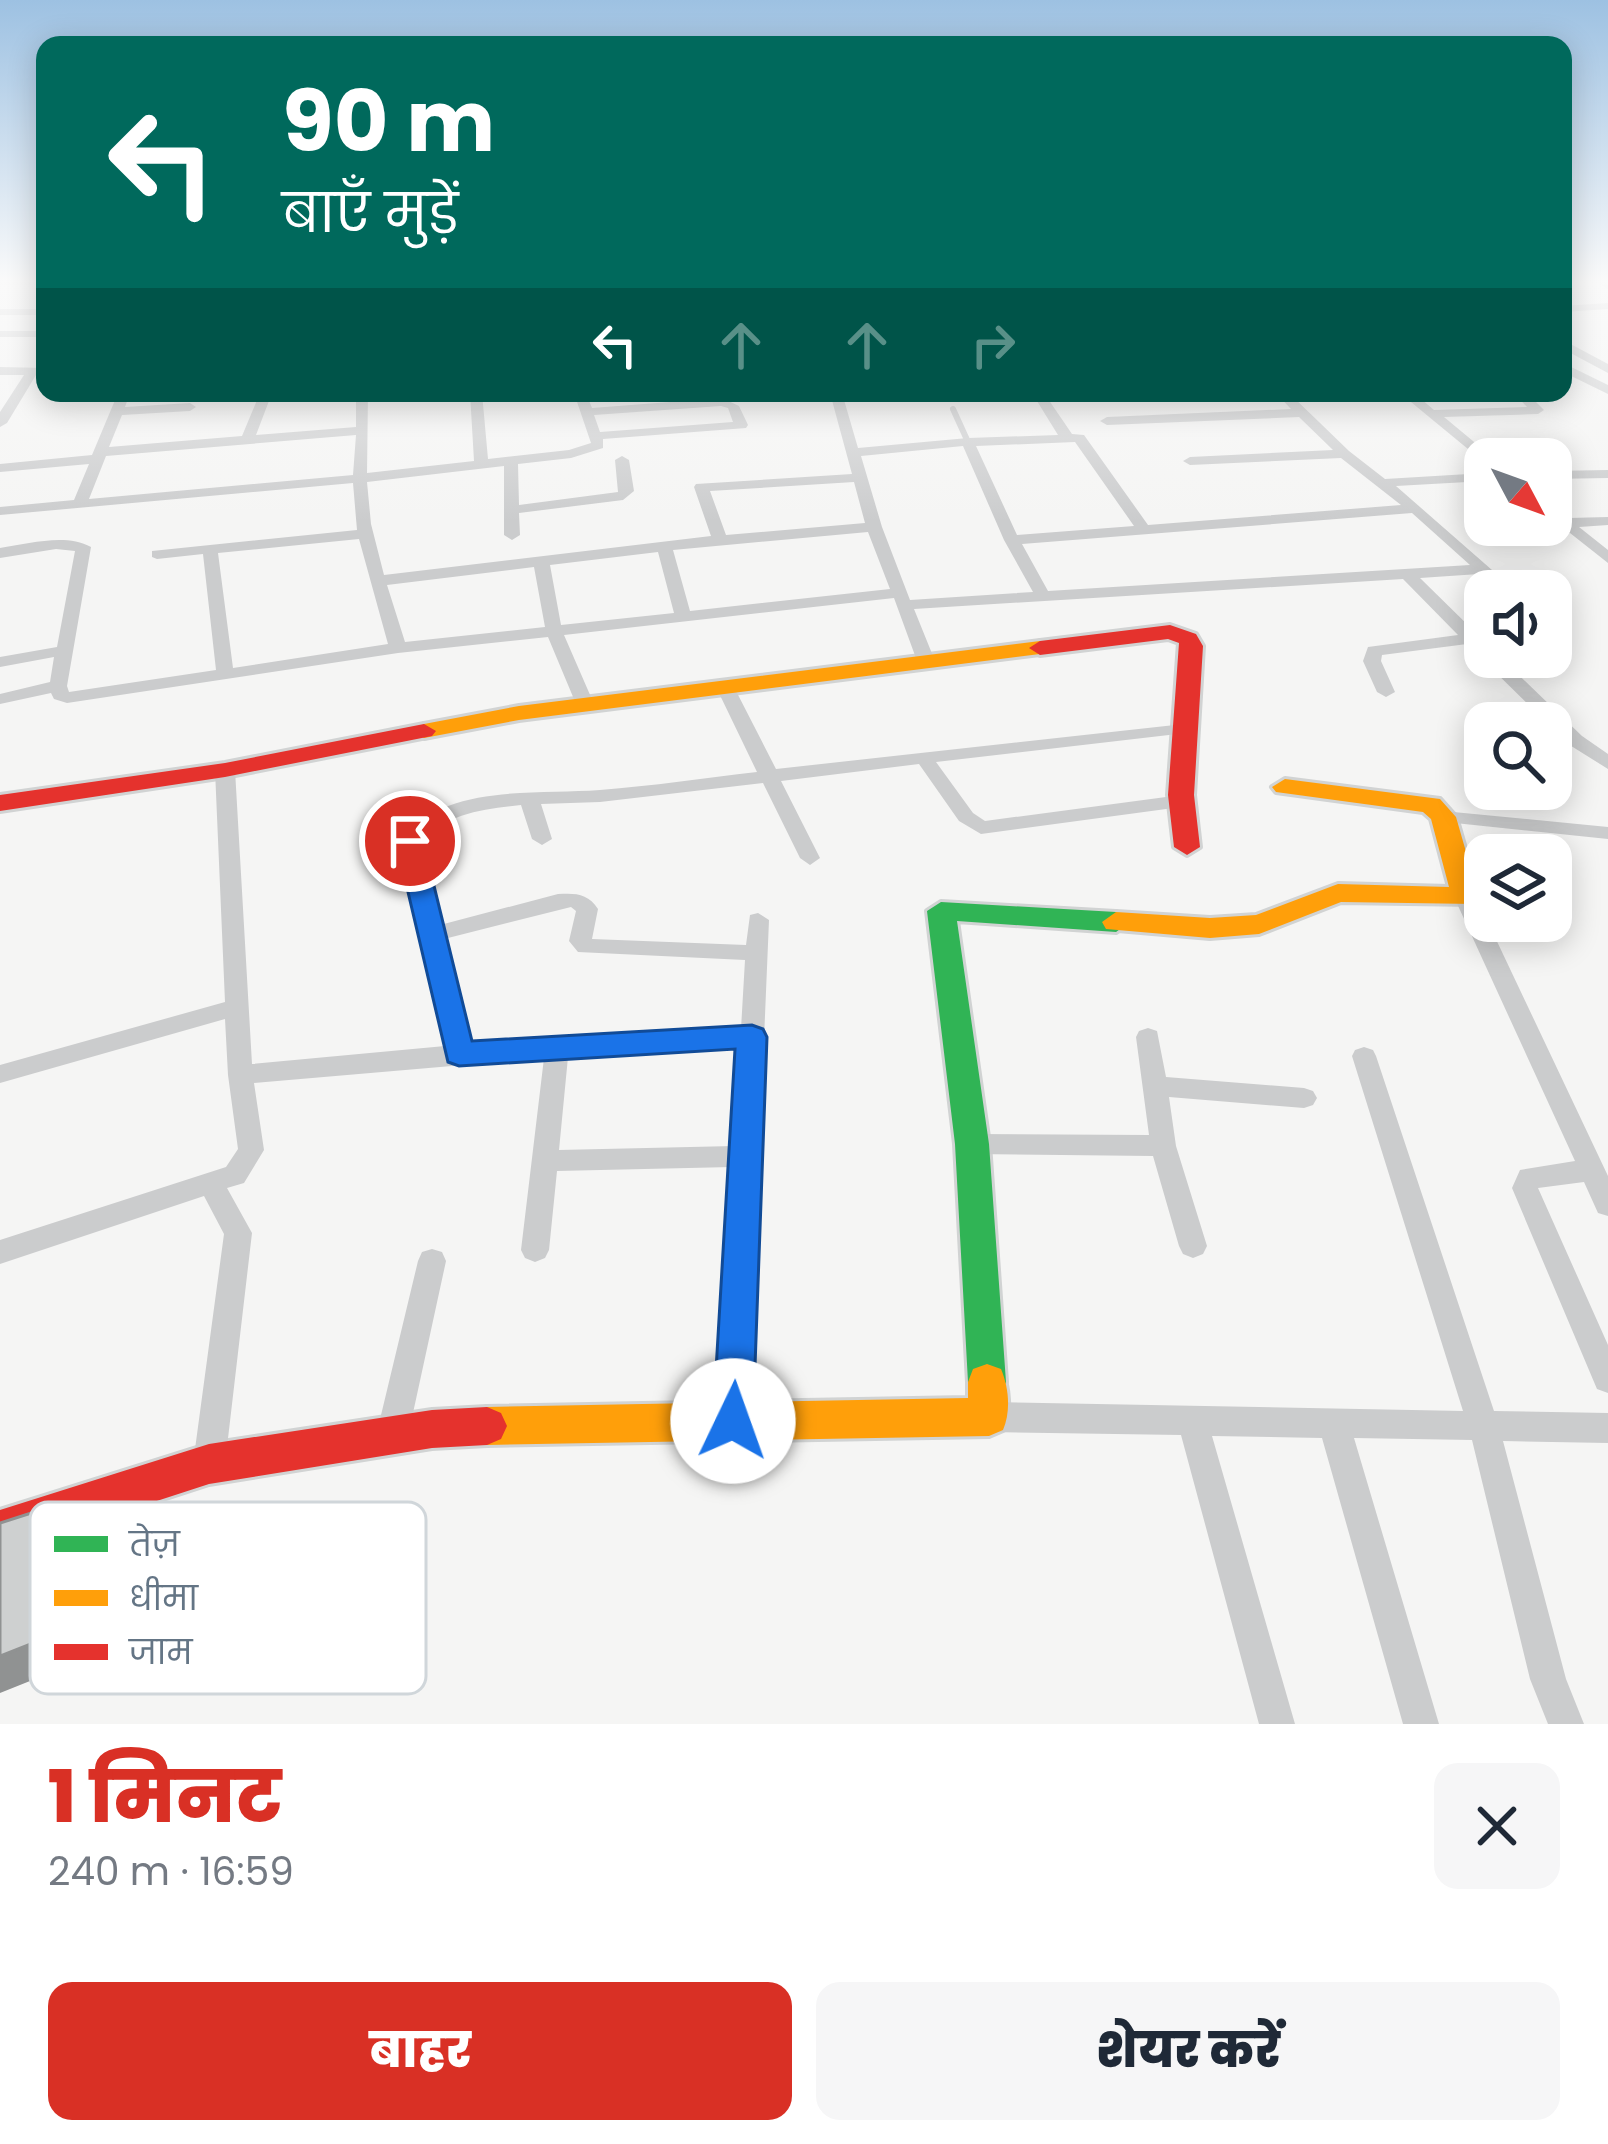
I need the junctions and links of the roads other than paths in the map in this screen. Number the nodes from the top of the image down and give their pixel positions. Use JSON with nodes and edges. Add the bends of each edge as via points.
{"nodes":[{"id":1,"x":0,"y":371,"type":"edge"},
{"id":2,"x":36,"y":371,"type":"edge"},
{"id":3,"x":1572,"y":372,"type":"edge"},
{"id":4,"x":36,"y":373,"type":"edge"},
{"id":5,"x":0,"y":387,"type":"edge"},
{"id":6,"x":23,"y":387,"type":"junction"},
{"id":7,"x":1608,"y":390,"type":"edge"},
{"id":8,"x":120,"y":402,"type":"edge"},
{"id":9,"x":262,"y":402,"type":"edge"},
{"id":10,"x":362,"y":402,"type":"edge"},
{"id":11,"x":477,"y":402,"type":"edge"},
{"id":12,"x":582,"y":402,"type":"edge"},
{"id":13,"x":839,"y":402,"type":"edge"},
{"id":14,"x":1044,"y":402,"type":"edge"},
{"id":15,"x":1291,"y":402,"type":"edge"},
{"id":16,"x":1417,"y":402,"type":"edge"},
{"id":17,"x":1530,"y":402,"type":"edge"},
{"id":18,"x":190,"y":407,"type":"dead end"},
{"id":19,"x":953,"y":409,"type":"dead end"},
{"id":20,"x":117,"y":411,"type":"junction"},
{"id":21,"x":585,"y":412,"type":"junction"},
{"id":22,"x":1301,"y":413,"type":"junction"},
{"id":23,"x":1431,"y":414,"type":"junction"},
{"id":24,"x":2,"y":418,"type":"edge"},
{"id":25,"x":1107,"y":421,"type":"dead end"},
{"id":26,"x":363,"y":430,"type":"junction"},
{"id":27,"x":594,"y":436,"type":"junction"},
{"id":28,"x":1066,"y":436,"type":"junction"},
{"id":29,"x":248,"y":439,"type":"junction"},
{"id":30,"x":1464,"y":441,"type":"edge"},
{"id":31,"x":968,"y":442,"type":"junction"},
{"id":32,"x":856,"y":452,"type":"junction"},
{"id":33,"x":1345,"y":454,"type":"junction"},
{"id":34,"x":100,"y":455,"type":"junction"},
{"id":35,"x":622,"y":460,"type":"dead end"},
{"id":36,"x":1190,"y":461,"type":"dead end"},
{"id":37,"x":511,"y":462,"type":"junction"},
{"id":38,"x":481,"y":464,"type":"junction"},
{"id":39,"x":0,"y":468,"type":"edge"},
{"id":40,"x":1608,"y":474,"type":"edge"},
{"id":41,"x":1572,"y":475,"type":"edge"},
{"id":42,"x":356,"y":478,"type":"junction"},
{"id":43,"x":859,"y":478,"type":"junction"},
{"id":44,"x":1464,"y":478,"type":"edge"},
{"id":45,"x":1382,"y":483,"type":"junction"},
{"id":46,"x":81,"y":501,"type":"junction"},
{"id":47,"x":1415,"y":508,"type":"junction"},
{"id":48,"x":511,"y":510,"type":"junction"},
{"id":49,"x":0,"y":511,"type":"edge"},
{"id":50,"x":1608,"y":521,"type":"edge"},
{"id":51,"x":1572,"y":523,"type":"edge"},
{"id":52,"x":874,"y":527,"type":"junction"},
{"id":53,"x":1572,"y":528,"type":"edge"},
{"id":54,"x":1144,"y":530,"type":"junction"},
{"id":55,"x":363,"y":534,"type":"junction"},
{"id":56,"x":512,"y":536,"type":"dead end"},
{"id":57,"x":720,"y":540,"type":"junction"},
{"id":58,"x":1012,"y":540,"type":"junction"},
{"id":59,"x":664,"y":547,"type":"junction"},
{"id":60,"x":209,"y":549,"type":"junction"},
{"id":61,"x":0,"y":553,"type":"edge"},
{"id":62,"x":157,"y":554,"type":"dead end"},
{"id":63,"x":1608,"y":558,"type":"edge"},
{"id":64,"x":542,"y":561,"type":"junction"},
{"id":65,"x":1482,"y":569,"type":"joint"},
{"id":66,"x":1405,"y":572,"type":"junction"},
{"id":67,"x":378,"y":581,"type":"junction"},
{"id":68,"x":1042,"y":594,"type":"junction"},
{"id":69,"x":902,"y":599,"type":"junction"},
{"id":70,"x":683,"y":614,"type":"junction"},
{"id":71,"x":1464,"y":624,"type":"edge"},
{"id":72,"x":554,"y":630,"type":"junction"},
{"id":73,"x":1464,"y":638,"type":"edge"},
{"id":74,"x":398,"y":648,"type":"junction"},
{"id":75,"x":66,"y":650,"type":"junction"},
{"id":76,"x":926,"y":661,"type":"junction"},
{"id":77,"x":0,"y":662,"type":"edge"},
{"id":78,"x":225,"y":675,"type":"junction"},
{"id":79,"x":1511,"y":678,"type":"edge"},
{"id":80,"x":58,"y":686,"type":"junction"},
{"id":81,"x":726,"y":688,"type":"junction"},
{"id":82,"x":1386,"y":692,"type":"dead end"},
{"id":83,"x":0,"y":699,"type":"edge"},
{"id":84,"x":585,"y":704,"type":"junction"},
{"id":85,"x":1186,"y":727,"type":"junction"},
{"id":86,"x":923,"y":757,"type":"junction"},
{"id":87,"x":1608,"y":763,"type":"edge"},
{"id":88,"x":225,"y":770,"type":"junction"},
{"id":89,"x":766,"y":776,"type":"junction"},
{"id":90,"x":1286,"y":788,"type":"dead end"},
{"id":91,"x":529,"y":798,"type":"junction"},
{"id":92,"x":1181,"y":801,"type":"junction"},
{"id":93,"x":0,"y":803,"type":"edge"},
{"id":94,"x":1443,"y":818,"type":"junction"},
{"id":95,"x":1608,"y":833,"type":"edge"},
{"id":96,"x":542,"y":838,"type":"dead end"},
{"id":97,"x":1187,"y":847,"type":"dead end"},
{"id":98,"x":810,"y":858,"type":"dead end"},
{"id":99,"x":1464,"y":893,"type":"edge"},
{"id":100,"x":1464,"y":897,"type":"edge"},
{"id":101,"x":758,"y":920,"type":"dead end"},
{"id":102,"x":433,"y":934,"type":"junction"},
{"id":103,"x":1486,"y":942,"type":"edge"},
{"id":104,"x":755,"y":953,"type":"junction"},
{"id":105,"x":236,"y":1006,"type":"junction"},
{"id":106,"x":752,"y":1037,"type":"junction"},
{"id":107,"x":1148,"y":1037,"type":"dead end"},
{"id":108,"x":557,"y":1048,"type":"junction"},
{"id":109,"x":459,"y":1054,"type":"junction"},
{"id":110,"x":1364,"y":1057,"type":"dead end"},
{"id":111,"x":0,"y":1074,"type":"edge"},
{"id":112,"x":240,"y":1075,"type":"junction"},
{"id":113,"x":1155,"y":1086,"type":"junction"},
{"id":114,"x":1304,"y":1098,"type":"dead end"},
{"id":115,"x":972,"y":1144,"type":"junction"},
{"id":116,"x":1162,"y":1146,"type":"junction"},
{"id":117,"x":746,"y":1156,"type":"junction"},
{"id":118,"x":545,"y":1161,"type":"junction"},
{"id":119,"x":1592,"y":1170,"type":"junction"},
{"id":120,"x":212,"y":1186,"type":"junction"},
{"id":121,"x":1608,"y":1205,"type":"edge"},
{"id":122,"x":1193,"y":1246,"type":"dead end"},
{"id":123,"x":535,"y":1250,"type":"dead end"},
{"id":124,"x":0,"y":1252,"type":"edge"},
{"id":125,"x":432,"y":1261,"type":"dead end"},
{"id":126,"x":1608,"y":1379,"type":"edge"},
{"id":127,"x":989,"y":1417,"type":"junction"},
{"id":128,"x":1192,"y":1420,"type":"junction"},
{"id":129,"x":733,"y":1421,"type":"junction"},
{"id":130,"x":1334,"y":1424,"type":"junction"},
{"id":131,"x":1483,"y":1424,"type":"junction"},
{"id":132,"x":1608,"y":1429,"type":"edge"},
{"id":133,"x":392,"y":1436,"type":"junction"},
{"id":134,"x":209,"y":1464,"type":"junction"},
{"id":135,"x":90,"y":1502,"type":"edge"},
{"id":136,"x":30,"y":1521,"type":"edge"},
{"id":137,"x":0,"y":1531,"type":"edge"},
{"id":138,"x":1277,"y":1724,"type":"edge"},
{"id":139,"x":1421,"y":1724,"type":"edge"},
{"id":140,"x":1566,"y":1724,"type":"edge"}],
"edges":[{"from":1,"to":2,"type":"street"},
{"from":3,"to":7,"type":"street"},
{"from":4,"to":6,"type":"street"},
{"from":5,"to":6,"type":"street"},
{"from":6,"to":24,"type":"street"},
{"from":8,"to":20,"type":"street"},
{"from":9,"to":29,"type":"street"},
{"from":10,"to":26,"type":"street"},
{"from":11,"to":38,"type":"street"},
{"from":12,"to":21,"type":"street"},
{"from":13,"to":32,"type":"street"},
{"from":14,"to":28,"type":"street"},
{"from":15,"to":22,"type":"street"},
{"from":16,"to":23,"type":"street"},
{"from":17,"to":23,"type":"street","via":[[1538,410]]},
{"from":18,"to":20,"type":"street"},
{"from":19,"to":31,"type":"lane"},
{"from":20,"to":34,"type":"street"},
{"from":21,"to":27,"type":"street"},
{"from":21,"to":27,"type":"street","via":[[722,402],[741,425]]},
{"from":22,"to":25,"type":"street","via":[[1247,409]]},
{"from":22,"to":33,"type":"street"},
{"from":23,"to":30,"type":"street"},
{"from":26,"to":29,"type":"street"},
{"from":26,"to":42,"type":"street"},
{"from":27,"to":37,"type":"street","via":[[598,445],[586,451]]},
{"from":28,"to":31,"type":"street"},
{"from":28,"to":54,"type":"street","via":[[1083,442]]},
{"from":29,"to":34,"type":"street"},
{"from":31,"to":32,"type":"street"},
{"from":31,"to":58,"type":"street"},
{"from":32,"to":43,"type":"street"},
{"from":33,"to":36,"type":"street"},
{"from":33,"to":45,"type":"street"},
{"from":34,"to":39,"type":"street"},
{"from":34,"to":46,"type":"street"},
{"from":35,"to":48,"type":"street","via":[[622,496]]},
{"from":37,"to":38,"type":"street"},
{"from":37,"to":48,"type":"street"},
{"from":38,"to":42,"type":"street"},
{"from":40,"to":41,"type":"street"},
{"from":42,"to":46,"type":"street"},
{"from":42,"to":55,"type":"street"},
{"from":43,"to":52,"type":"street"},
{"from":43,"to":57,"type":"street","via":[[701,487]]},
{"from":44,"to":45,"type":"street"},
{"from":45,"to":47,"type":"street"},
{"from":46,"to":49,"type":"street"},
{"from":47,"to":54,"type":"street"},
{"from":47,"to":65,"type":"street"},
{"from":48,"to":56,"type":"street"},
{"from":50,"to":51,"type":"street"},
{"from":52,"to":57,"type":"street"},
{"from":52,"to":69,"type":"street"},
{"from":53,"to":63,"type":"street"},
{"from":54,"to":58,"type":"street"},
{"from":55,"to":60,"type":"street"},
{"from":55,"to":67,"type":"street"},
{"from":57,"to":59,"type":"street"},
{"from":58,"to":68,"type":"street"},
{"from":59,"to":64,"type":"street"},
{"from":59,"to":70,"type":"street"},
{"from":60,"to":62,"type":"street"},
{"from":60,"to":78,"type":"street"},
{"from":61,"to":75,"type":"street","via":[[83,547]]},
{"from":64,"to":67,"type":"street"},
{"from":64,"to":72,"type":"street"},
{"from":65,"to":66,"type":"street"},
{"from":66,"to":68,"type":"street"},
{"from":66,"to":71,"type":"street"},
{"from":67,"to":74,"type":"street"},
{"from":68,"to":69,"type":"street"},
{"from":69,"to":70,"type":"street"},
{"from":69,"to":76,"type":"street"},
{"from":70,"to":72,"type":"street"},
{"from":72,"to":74,"type":"street"},
{"from":72,"to":84,"type":"street"},
{"from":73,"to":82,"type":"street","via":[[1374,651]]},
{"from":74,"to":78,"type":"street"},
{"from":75,"to":77,"type":"street"},
{"from":75,"to":80,"type":"street"},
{"from":76,"to":81,"type":"street"},
{"from":76,"to":85,"type":"street","via":[[1176,633],[1192,646]]},
{"from":78,"to":80,"type":"street","via":[[67,698]]},
{"from":79,"to":87,"type":"street"},
{"from":80,"to":83,"type":"street"},
{"from":81,"to":84,"type":"street"},
{"from":81,"to":89,"type":"street"},
{"from":84,"to":88,"type":"street"},
{"from":85,"to":86,"type":"street"},
{"from":85,"to":92,"type":"street"},
{"from":86,"to":89,"type":"street"},
{"from":86,"to":92,"type":"street","via":[[981,828]]},
{"from":88,"to":93,"type":"street"},
{"from":88,"to":105,"type":"street"},
{"from":89,"to":91,"type":"street"},
{"from":89,"to":98,"type":"street"},
{"from":90,"to":94,"type":"street","via":[[1415,801]]},
{"from":91,"to":96,"type":"street"},
{"from":91,"to":102,"type":"street","via":[[434,817],[415,832],[412,854]]},
{"from":92,"to":97,"type":"street"},
{"from":94,"to":95,"type":"street"},
{"from":94,"to":99,"type":"street"},
{"from":100,"to":115,"type":"street","via":[[1338,893],[1259,924],[1210,928],[941,911]]},
{"from":101,"to":104,"type":"street"},
{"from":102,"to":104,"type":"street","via":[[576,900],[587,909],[580,941],[586,947]]},
{"from":102,"to":109,"type":"street"},
{"from":103,"to":119,"type":"street"},
{"from":104,"to":106,"type":"street"},
{"from":105,"to":111,"type":"street"},
{"from":105,"to":112,"type":"street"},
{"from":106,"to":108,"type":"street"},
{"from":106,"to":117,"type":"street"},
{"from":107,"to":113,"type":"street"},
{"from":108,"to":109,"type":"street"},
{"from":108,"to":118,"type":"street"},
{"from":109,"to":112,"type":"street"},
{"from":110,"to":131,"type":"street"},
{"from":112,"to":120,"type":"street","via":[[251,1150],[235,1175]]},
{"from":113,"to":114,"type":"street"},
{"from":113,"to":116,"type":"street"},
{"from":115,"to":116,"type":"street"},
{"from":115,"to":127,"type":"street"},
{"from":116,"to":122,"type":"street"},
{"from":117,"to":118,"type":"street"},
{"from":117,"to":129,"type":"street"},
{"from":118,"to":123,"type":"street"},
{"from":119,"to":121,"type":"street"},
{"from":119,"to":126,"type":"street","via":[[1529,1178],[1525,1189]]},
{"from":120,"to":124,"type":"street"},
{"from":120,"to":134,"type":"street","via":[[238,1233]]},
{"from":125,"to":133,"type":"street"},
{"from":127,"to":128,"type":"street"},
{"from":127,"to":129,"type":"street"},
{"from":128,"to":130,"type":"street"},
{"from":128,"to":138,"type":"street"},
{"from":129,"to":133,"type":"street","via":[[657,1417]]},
{"from":130,"to":131,"type":"street"},
{"from":130,"to":139,"type":"street"},
{"from":131,"to":132,"type":"street"},
{"from":131,"to":140,"type":"street"},
{"from":133,"to":134,"type":"street"},
{"from":134,"to":135,"type":"street"},
{"from":136,"to":137,"type":"street"}]}
